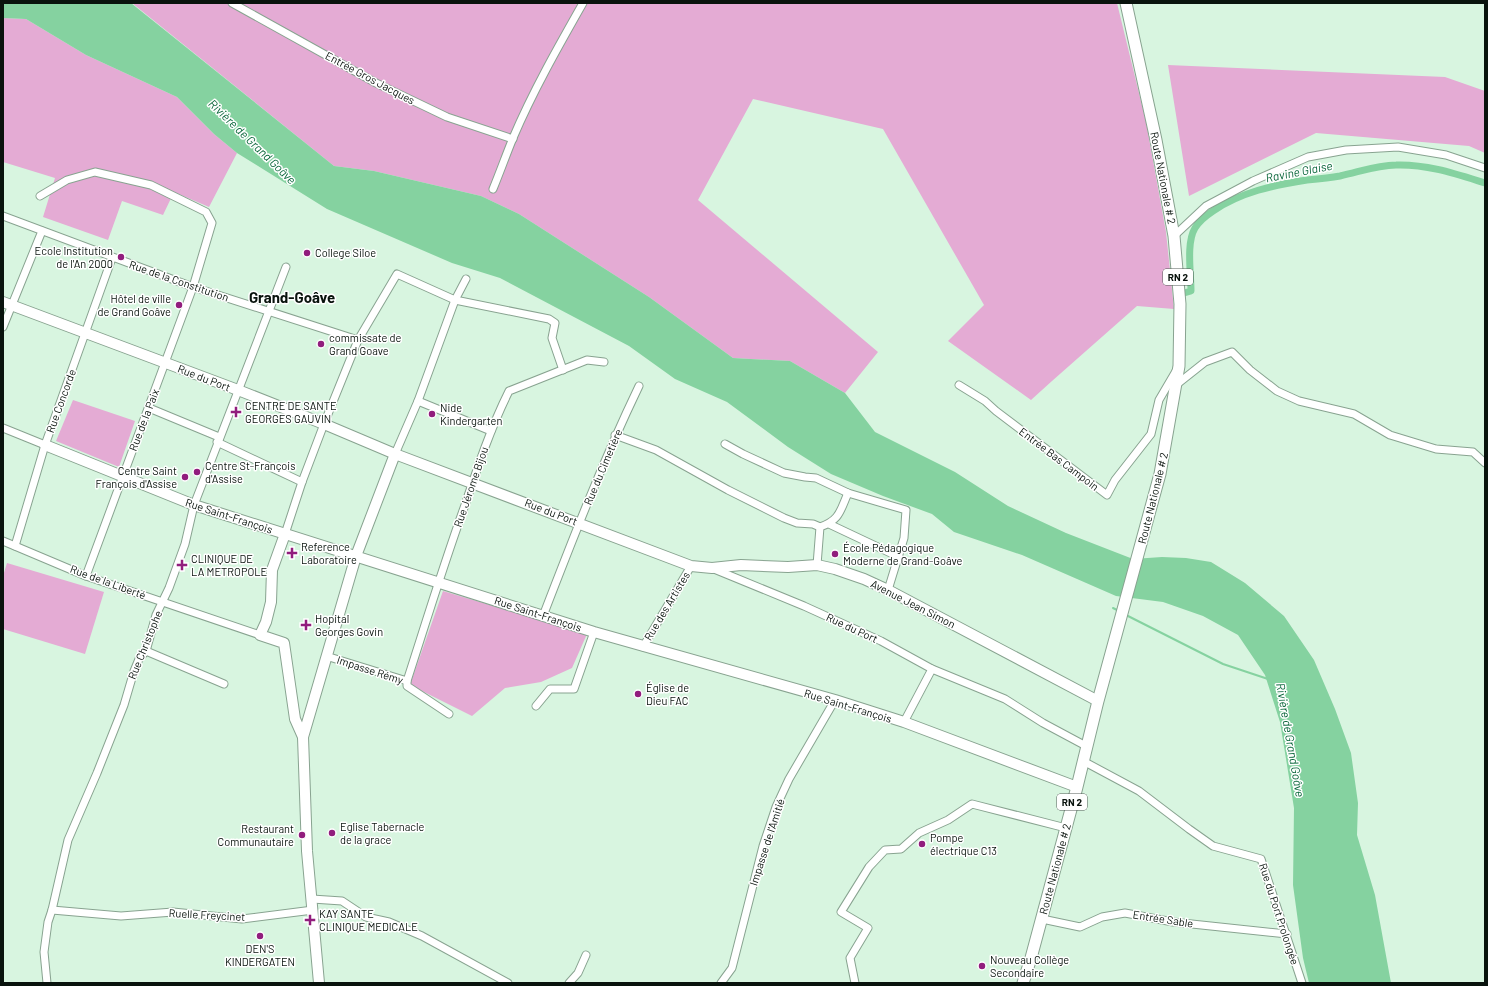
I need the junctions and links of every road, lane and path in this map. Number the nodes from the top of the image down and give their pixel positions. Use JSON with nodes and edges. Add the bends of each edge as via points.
{"nodes":[{"id":1,"x":232,"y":3,"type":"edge"},
{"id":2,"x":584,"y":3,"type":"edge"},
{"id":3,"x":1126,"y":3,"type":"edge"},
{"id":4,"x":513,"y":139,"type":"junction"},
{"id":5,"x":1485,"y":168,"type":"edge"},
{"id":6,"x":494,"y":189,"type":"dead end"},
{"id":7,"x":40,"y":196,"type":"dead end"},
{"id":8,"x":3,"y":216,"type":"edge"},
{"id":9,"x":42,"y":231,"type":"junction"},
{"id":10,"x":1174,"y":236,"type":"junction"},
{"id":11,"x":112,"y":258,"type":"junction"},
{"id":12,"x":286,"y":267,"type":"dead end"},
{"id":13,"x":466,"y":279,"type":"dead end"},
{"id":14,"x":193,"y":287,"type":"junction"},
{"id":15,"x":455,"y":300,"type":"junction"},
{"id":16,"x":8,"y":304,"type":"edge"},
{"id":17,"x":268,"y":312,"type":"junction"},
{"id":18,"x":3,"y":327,"type":"edge"},
{"id":19,"x":86,"y":334,"type":"junction"},
{"id":20,"x":358,"y":340,"type":"junction"},
{"id":21,"x":604,"y":362,"type":"dead end"},
{"id":22,"x":166,"y":363,"type":"junction"},
{"id":23,"x":1179,"y":366,"type":"junction"},
{"id":24,"x":563,"y":370,"type":"junction"},
{"id":25,"x":959,"y":385,"type":"dead end"},
{"id":26,"x":1176,"y":385,"type":"junction"},
{"id":27,"x":639,"y":386,"type":"dead end"},
{"id":28,"x":238,"y":390,"type":"junction"},
{"id":29,"x":418,"y":401,"type":"junction"},
{"id":30,"x":149,"y":408,"type":"junction"},
{"id":31,"x":324,"y":424,"type":"junction"},
{"id":32,"x":3,"y":428,"type":"edge"},
{"id":33,"x":491,"y":431,"type":"junction"},
{"id":34,"x":616,"y":435,"type":"junction"},
{"id":35,"x":218,"y":439,"type":"junction"},
{"id":36,"x":725,"y":444,"type":"dead end"},
{"id":37,"x":46,"y":445,"type":"junction"},
{"id":38,"x":395,"y":454,"type":"junction"},
{"id":39,"x":1485,"y":463,"type":"edge"},
{"id":40,"x":122,"y":476,"type":"junction"},
{"id":41,"x":302,"y":482,"type":"junction"},
{"id":42,"x":472,"y":483,"type":"junction"},
{"id":43,"x":848,"y":493,"type":"junction"},
{"id":44,"x":194,"y":505,"type":"junction"},
{"id":45,"x":579,"y":523,"type":"junction"},
{"id":46,"x":829,"y":524,"type":"junction"},
{"id":47,"x":820,"y":527,"type":"junction"},
{"id":48,"x":285,"y":534,"type":"junction"},
{"id":49,"x":3,"y":541,"type":"edge"},
{"id":50,"x":15,"y":546,"type":"junction"},
{"id":51,"x":356,"y":556,"type":"junction"},
{"id":52,"x":899,"y":557,"type":"junction"},
{"id":53,"x":817,"y":565,"type":"junction"},
{"id":54,"x":692,"y":566,"type":"junction"},
{"id":55,"x":712,"y":568,"type":"junction"},
{"id":56,"x":86,"y":576,"type":"junction"},
{"id":57,"x":438,"y":583,"type":"junction"},
{"id":58,"x":888,"y":590,"type":"junction"},
{"id":59,"x":163,"y":602,"type":"junction"},
{"id":60,"x":543,"y":616,"type":"junction"},
{"id":61,"x":594,"y":632,"type":"junction"},
{"id":62,"x":260,"y":635,"type":"junction"},
{"id":63,"x":643,"y":647,"type":"junction"},
{"id":64,"x":146,"y":650,"type":"junction"},
{"id":65,"x":326,"y":656,"type":"junction"},
{"id":66,"x":932,"y":669,"type":"junction"},
{"id":67,"x":407,"y":681,"type":"junction"},
{"id":68,"x":224,"y":684,"type":"dead end"},
{"id":69,"x":835,"y":700,"type":"junction"},
{"id":70,"x":1098,"y":701,"type":"junction"},
{"id":71,"x":536,"y":706,"type":"dead end"},
{"id":72,"x":449,"y":714,"type":"dead end"},
{"id":73,"x":904,"y":722,"type":"junction"},
{"id":74,"x":303,"y":737,"type":"junction"},
{"id":75,"x":1086,"y":746,"type":"junction"},
{"id":76,"x":1083,"y":761,"type":"junction"},
{"id":77,"x":1076,"y":787,"type":"junction"},
{"id":78,"x":1066,"y":828,"type":"junction"},
{"id":79,"x":312,"y":899,"type":"junction"},
{"id":80,"x":52,"y":910,"type":"junction"},
{"id":81,"x":313,"y":910,"type":"junction"},
{"id":82,"x":1042,"y":919,"type":"junction"},
{"id":83,"x":1287,"y":934,"type":"junction"},
{"id":84,"x":586,"y":955,"type":"dead end"},
{"id":85,"x":47,"y":983,"type":"edge"},
{"id":86,"x":319,"y":983,"type":"edge"},
{"id":87,"x":508,"y":983,"type":"edge"},
{"id":88,"x":569,"y":983,"type":"edge"},
{"id":89,"x":721,"y":983,"type":"edge"},
{"id":90,"x":855,"y":983,"type":"edge"},
{"id":91,"x":1023,"y":983,"type":"edge"},
{"id":92,"x":1302,"y":983,"type":"edge"}],
"edges":[{"from":1,"to":4,"type":"street","name":"Entrée Gros Jacques","via":[[376,83],[448,117]]},
{"from":2,"to":4,"type":"street","via":[[560,44]]},
{"from":3,"to":10,"type":"main road","name":"Route Nationale # 2","number":"RN 2"},
{"from":4,"to":6,"type":"street"},
{"from":5,"to":10,"type":"street","via":[[1446,155],[1398,147],[1346,150],[1308,157],[1253,181],[1206,206]]},
{"from":7,"to":14,"type":"street","name":"Rue de la Paix","via":[[67,180],[95,172],[151,185],[206,212],[212,224]]},
{"from":8,"to":9,"type":"street","name":"Rue de la Constitution"},
{"from":9,"to":11,"type":"street","name":"Rue de la Constitution"},
{"from":9,"to":16,"type":"street"},
{"from":10,"to":23,"type":"main road","name":"Route Nationale # 2","number":"RN 2","via":[[1180,304]]},
{"from":11,"to":14,"type":"street","name":"Rue de la Constitution"},
{"from":11,"to":19,"type":"street","name":"Rue Concorde"},
{"from":12,"to":17,"type":"street","name":"Rue Christophe"},
{"from":13,"to":15,"type":"street"},
{"from":14,"to":17,"type":"street","name":"Rue de la Constitution"},
{"from":14,"to":22,"type":"street","name":"Rue de la Paix"},
{"from":15,"to":20,"type":"street","via":[[397,274]]},
{"from":15,"to":24,"type":"street","via":[[550,319],[555,323],[552,338]]},
{"from":15,"to":29,"type":"street"},
{"from":16,"to":18,"type":"street"},
{"from":16,"to":19,"type":"street","name":"Rue du Port"},
{"from":17,"to":20,"type":"street","name":"Rue de la Constitution"},
{"from":17,"to":28,"type":"street","name":"Rue Christophe"},
{"from":19,"to":22,"type":"street","name":"Rue du Port"},
{"from":19,"to":37,"type":"street","name":"Rue Concorde"},
{"from":20,"to":31,"type":"street"},
{"from":21,"to":24,"type":"street","name":"Rue Jérome Bijou","via":[[587,360]]},
{"from":22,"to":28,"type":"street","name":"Rue du Port"},
{"from":22,"to":30,"type":"street","name":"Rue de la Paix"},
{"from":23,"to":25,"type":"street","name":"Entrée Bas Campoin","via":[[1159,400],[1151,434],[1115,480],[1107,495],[972,392]]},
{"from":23,"to":26,"type":"main road","name":"Route Nationale # 2","number":"RN 2"},
{"from":24,"to":33,"type":"street","name":"Rue Jérome Bijou","via":[[509,391]]},
{"from":26,"to":39,"type":"street","via":[[1205,362],[1232,352],[1277,391],[1299,401],[1354,414],[1390,435],[1436,449],[1473,452]]},
{"from":26,"to":70,"type":"main road","name":"Route Nationale # 2","number":"RN 2","via":[[1160,474]]},
{"from":27,"to":34,"type":"street","name":"Rue du Cimetière"},
{"from":28,"to":31,"type":"street","name":"Rue du Port"},
{"from":28,"to":35,"type":"street","name":"Rue Christophe"},
{"from":29,"to":33,"type":"street"},
{"from":29,"to":38,"type":"street"},
{"from":30,"to":35,"type":"street"},
{"from":30,"to":40,"type":"street","name":"Rue de la Paix"},
{"from":31,"to":38,"type":"street","name":"Rue du Port"},
{"from":31,"to":41,"type":"street"},
{"from":32,"to":37,"type":"street","name":"Rue Saint-François"},
{"from":33,"to":42,"type":"street","name":"Rue Jérome Bijou"},
{"from":34,"to":45,"type":"street","name":"Rue du Cimetière"},
{"from":34,"to":47,"type":"street","via":[[656,450],[784,518]]},
{"from":35,"to":41,"type":"street"},
{"from":35,"to":44,"type":"street","name":"Rue Christophe"},
{"from":36,"to":43,"type":"street","via":[[779,471],[816,478]]},
{"from":37,"to":40,"type":"street","name":"Rue Saint-François"},
{"from":37,"to":50,"type":"street","name":"Rue Concorde"},
{"from":38,"to":42,"type":"street","name":"Rue du Port"},
{"from":38,"to":51,"type":"street"},
{"from":40,"to":44,"type":"street","name":"Rue Saint-François"},
{"from":40,"to":56,"type":"street","name":"Rue de la Paix"},
{"from":41,"to":48,"type":"street"},
{"from":42,"to":45,"type":"street","name":"Rue du Port"},
{"from":42,"to":57,"type":"street","name":"Rue Jérome Bijou"},
{"from":43,"to":46,"type":"street","via":[[837,518]]},
{"from":43,"to":52,"type":"street","via":[[906,510],[904,538]]},
{"from":44,"to":48,"type":"street","name":"Rue Saint-François"},
{"from":44,"to":59,"type":"street","name":"Rue Christophe","via":[[185,544]]},
{"from":45,"to":54,"type":"street","name":"Rue du Port"},
{"from":45,"to":60,"type":"street","name":"Rue du Cimetière"},
{"from":46,"to":47,"type":"street"},
{"from":46,"to":52,"type":"street"},
{"from":47,"to":53,"type":"street"},
{"from":48,"to":51,"type":"street","name":"Rue Saint-François"},
{"from":48,"to":62,"type":"street","via":[[272,570],[271,602]]},
{"from":49,"to":50,"type":"street","name":"Rue de la Liberté"},
{"from":50,"to":56,"type":"street","name":"Rue de la Liberté"},
{"from":51,"to":57,"type":"street","name":"Rue Saint-François"},
{"from":51,"to":65,"type":"street"},
{"from":52,"to":58,"type":"street"},
{"from":53,"to":55,"type":"street","name":"Avenue Jean Simon","via":[[741,565]]},
{"from":53,"to":58,"type":"street","name":"Avenue Jean Simon","via":[[864,579]]},
{"from":54,"to":55,"type":"street","name":"Rue du Port"},
{"from":54,"to":63,"type":"street","name":"Rue des Artistes"},
{"from":55,"to":66,"type":"street","name":"Rue du Port","via":[[881,641]]},
{"from":56,"to":59,"type":"street","name":"Rue de la Liberté"},
{"from":57,"to":60,"type":"street","name":"Rue Saint-François"},
{"from":57,"to":67,"type":"street","name":"Rue Jérome Bijou"},
{"from":58,"to":70,"type":"street","name":"Avenue Jean Simon"},
{"from":59,"to":62,"type":"street","name":"Rue de la Liberté"},
{"from":59,"to":64,"type":"street","name":"Rue Christophe","via":[[156,615]]},
{"from":60,"to":61,"type":"street","name":"Rue Saint-François"},
{"from":61,"to":63,"type":"street","name":"Rue Saint-François"},
{"from":61,"to":71,"type":"street","via":[[574,689],[550,689]]},
{"from":62,"to":74,"type":"street","via":[[284,643],[295,719]]},
{"from":63,"to":69,"type":"street","name":"Rue Saint-François"},
{"from":64,"to":68,"type":"street"},
{"from":64,"to":80,"type":"street","name":"Rue Christophe","via":[[134,671],[97,773],[68,840]]},
{"from":65,"to":67,"type":"street","name":"Impasse Rémy"},
{"from":65,"to":74,"type":"street"},
{"from":66,"to":73,"type":"street"},
{"from":66,"to":75,"type":"street","name":"Rue du Port","via":[[1005,699]]},
{"from":67,"to":72,"type":"street","name":"Impasse Rémy","via":[[407,686]]},
{"from":69,"to":73,"type":"street","name":"Rue Saint-François"},
{"from":69,"to":89,"type":"street","name":"Impasse de l'Amitié","via":[[789,779],[776,807],[763,846],[732,968]]},
{"from":70,"to":75,"type":"main road","name":"Route Nationale # 2","number":"RN 2"},
{"from":73,"to":77,"type":"street","name":"Rue Saint-François"},
{"from":74,"to":79,"type":"street"},
{"from":75,"to":76,"type":"main road","name":"Route Nationale # 2","number":"RN 2"},
{"from":76,"to":77,"type":"main road","name":"Route Nationale # 2","number":"RN 2"},
{"from":76,"to":83,"type":"street","name":"Rue du Port Prolongée","via":[[1139,790],[1213,846],[1261,859]]},
{"from":77,"to":78,"type":"main road","name":"Route Nationale # 2","number":"RN 2"},
{"from":78,"to":82,"type":"main road","name":"Route Nationale # 2","number":"RN 2"},
{"from":78,"to":90,"type":"street","via":[[972,804],[948,820],[919,833],[900,849],[885,850],[869,867],[841,912],[868,928],[850,958]]},
{"from":79,"to":81,"type":"street"},
{"from":79,"to":87,"type":"street","via":[[342,901],[366,917],[389,922],[422,936]]},
{"from":80,"to":81,"type":"street","name":"Ruelle Freycinet","via":[[121,916],[173,912],[242,919]]},
{"from":80,"to":85,"type":"street","name":"Rue Christophe","via":[[44,952]]},
{"from":81,"to":86,"type":"street"},
{"from":82,"to":83,"type":"street","name":"Entrée Sable","via":[[1080,927],[1102,917],[1125,913],[1173,922]]},
{"from":82,"to":91,"type":"main road","name":"Route Nationale # 2","number":"RN 2"},
{"from":83,"to":92,"type":"street","name":"Rue du Port Prolongée"},
{"from":84,"to":88,"type":"street","via":[[578,973]]}]}
